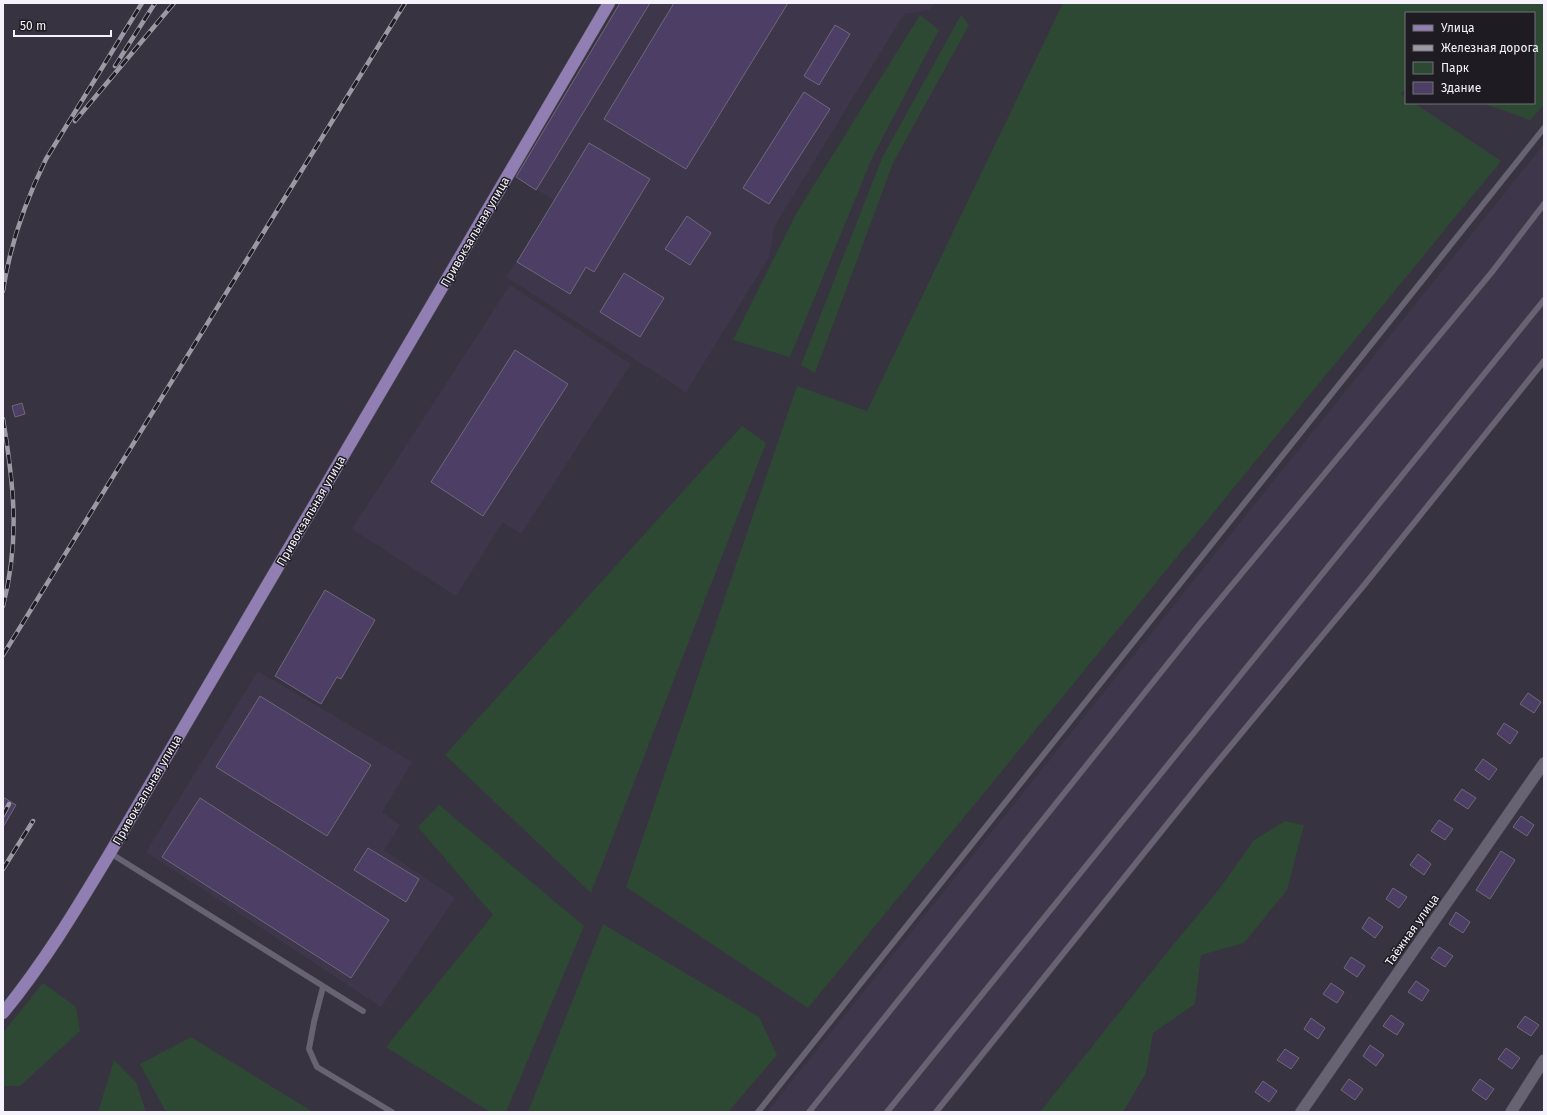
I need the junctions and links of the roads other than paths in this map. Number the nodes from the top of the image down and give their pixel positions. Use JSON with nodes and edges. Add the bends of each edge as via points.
{"nodes":[{"id":1,"x":610,"y":3,"type":"edge"},
{"id":2,"x":1544,"y":128,"type":"edge"},
{"id":3,"x":1544,"y":204,"type":"edge"},
{"id":4,"x":1544,"y":300,"type":"edge"},
{"id":5,"x":1544,"y":361,"type":"edge"},
{"id":6,"x":1544,"y":763,"type":"edge"},
{"id":7,"x":110,"y":853,"type":"junction"},
{"id":8,"x":324,"y":987,"type":"junction"},
{"id":9,"x":363,"y":1011,"type":"dead end"},
{"id":10,"x":3,"y":1013,"type":"edge"},
{"id":11,"x":1544,"y":1060,"type":"edge"},
{"id":12,"x":392,"y":1112,"type":"edge"},
{"id":13,"x":758,"y":1112,"type":"edge"},
{"id":14,"x":809,"y":1112,"type":"edge"},
{"id":15,"x":887,"y":1112,"type":"edge"},
{"id":16,"x":936,"y":1112,"type":"edge"},
{"id":17,"x":1301,"y":1112,"type":"edge"},
{"id":18,"x":1511,"y":1112,"type":"edge"}],
"edges":[{"from":1,"to":7,"type":"main road","name":"Привокзальная улица"},
{"from":2,"to":13,"type":"lane"},
{"from":3,"to":14,"type":"lane","via":[[1492,272],[1198,626]]},
{"from":4,"to":15,"type":"lane"},
{"from":5,"to":16,"type":"lane"},
{"from":6,"to":17,"type":"street","name":"Таёжная улица"},
{"from":7,"to":8,"type":"lane"},
{"from":7,"to":10,"type":"main road","name":"Привокзальная улица","via":[[37,968]]},
{"from":8,"to":9,"type":"lane"},
{"from":8,"to":12,"type":"lane","via":[[309,1049],[317,1067]]},
{"from":11,"to":18,"type":"street"}]}
